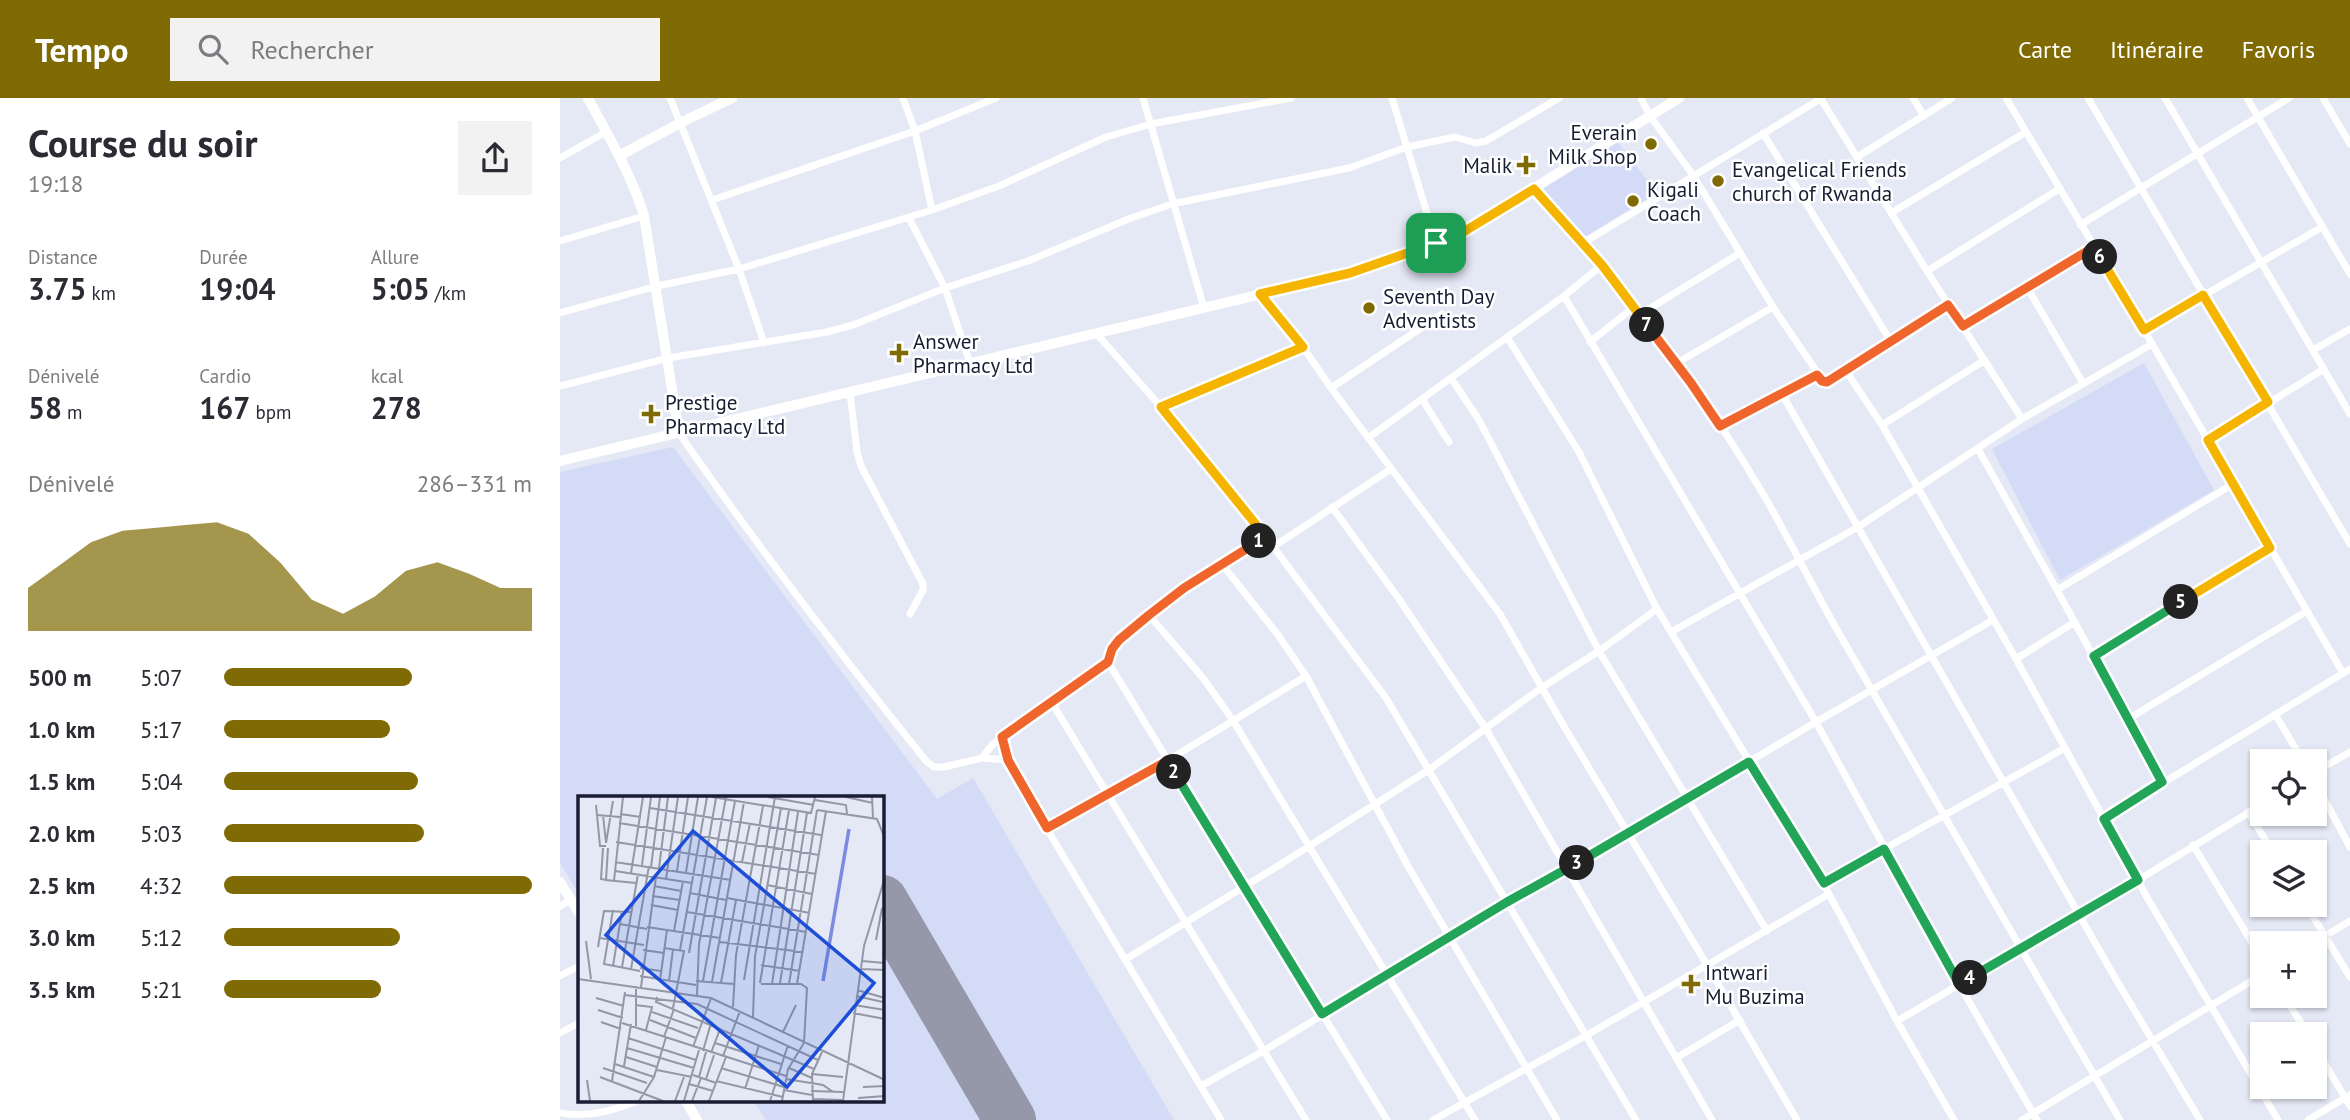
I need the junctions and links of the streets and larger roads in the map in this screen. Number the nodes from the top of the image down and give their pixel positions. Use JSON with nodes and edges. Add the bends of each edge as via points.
{"nodes":[{"id":1,"x":587,"y":98,"type":"edge"},
{"id":2,"x":670,"y":98,"type":"edge"},
{"id":3,"x":732,"y":98,"type":"edge"},
{"id":4,"x":903,"y":98,"type":"edge"},
{"id":5,"x":996,"y":98,"type":"edge"},
{"id":6,"x":1143,"y":98,"type":"edge"},
{"id":7,"x":1231,"y":98,"type":"edge"},
{"id":8,"x":1291,"y":98,"type":"edge"},
{"id":9,"x":1392,"y":98,"type":"edge"},
{"id":10,"x":1559,"y":98,"type":"edge"},
{"id":11,"x":1641,"y":98,"type":"edge"},
{"id":12,"x":1679,"y":98,"type":"edge"},
{"id":13,"x":1822,"y":98,"type":"edge"},
{"id":14,"x":1913,"y":98,"type":"edge"},
{"id":15,"x":1952,"y":98,"type":"edge"},
{"id":16,"x":2006,"y":98,"type":"edge"},
{"id":17,"x":2088,"y":98,"type":"edge"},
{"id":18,"x":2165,"y":98,"type":"edge"},
{"id":19,"x":2246,"y":98,"type":"edge"},
{"id":20,"x":2289,"y":98,"type":"edge"},
{"id":21,"x":2323,"y":98,"type":"edge"},
{"id":22,"x":1233,"y":109,"type":"junction"},
{"id":23,"x":1650,"y":116,"type":"junction"},
{"id":24,"x":1924,"y":116,"type":"junction"},
{"id":25,"x":2256,"y":117,"type":"junction"},
{"id":26,"x":680,"y":123,"type":"junction"},
{"id":27,"x":1152,"y":124,"type":"junction"},
{"id":28,"x":915,"y":131,"type":"junction"},
{"id":29,"x":606,"y":132,"type":"junction"},
{"id":30,"x":2026,"y":132,"type":"junction"},
{"id":31,"x":1763,"y":133,"type":"junction"},
{"id":32,"x":2350,"y":144,"type":"edge"},
{"id":33,"x":1407,"y":147,"type":"junction"},
{"id":34,"x":2197,"y":154,"type":"junction"},
{"id":35,"x":619,"y":156,"type":"junction"},
{"id":36,"x":1857,"y":157,"type":"junction"},
{"id":37,"x":560,"y":158,"type":"edge"},
{"id":38,"x":1693,"y":175,"type":"junction"},
{"id":39,"x":2140,"y":187,"type":"junction"},
{"id":40,"x":1534,"y":189,"type":"junction"},
{"id":41,"x":2059,"y":190,"type":"junction"},
{"id":42,"x":712,"y":200,"type":"junction"},
{"id":43,"x":1172,"y":204,"type":"junction"},
{"id":44,"x":932,"y":210,"type":"junction"},
{"id":45,"x":1891,"y":213,"type":"junction"},
{"id":46,"x":644,"y":216,"type":"junction"},
{"id":47,"x":909,"y":218,"type":"junction"},
{"id":48,"x":2080,"y":225,"type":"junction"},
{"id":49,"x":2322,"y":227,"type":"junction"},
{"id":50,"x":560,"y":241,"type":"edge"},
{"id":51,"x":1436,"y":243,"type":"junction"},
{"id":52,"x":1583,"y":243,"type":"junction"},
{"id":53,"x":2094,"y":247,"type":"junction"},
{"id":54,"x":1740,"y":253,"type":"junction"},
{"id":55,"x":2262,"y":262,"type":"junction"},
{"id":56,"x":1602,"y":265,"type":"junction"},
{"id":57,"x":738,"y":270,"type":"junction"},
{"id":58,"x":1927,"y":271,"type":"junction"},
{"id":59,"x":2350,"y":274,"type":"edge"},
{"id":60,"x":657,"y":286,"type":"junction"},
{"id":61,"x":2026,"y":287,"type":"junction"},
{"id":62,"x":945,"y":288,"type":"junction"},
{"id":63,"x":1260,"y":294,"type":"junction"},
{"id":64,"x":2203,"y":295,"type":"junction"},
{"id":65,"x":1564,"y":296,"type":"junction"},
{"id":66,"x":1948,"y":305,"type":"junction"},
{"id":67,"x":1634,"y":307,"type":"junction"},
{"id":68,"x":1773,"y":307,"type":"junction"},
{"id":69,"x":1205,"y":308,"type":"junction"},
{"id":70,"x":560,"y":313,"type":"edge"},
{"id":71,"x":1442,"y":314,"type":"dead end"},
{"id":72,"x":1639,"y":315,"type":"junction"},
{"id":73,"x":1963,"y":326,"type":"junction"},
{"id":74,"x":2350,"y":329,"type":"edge"},
{"id":75,"x":2144,"y":330,"type":"junction"},
{"id":76,"x":1096,"y":333,"type":"junction"},
{"id":77,"x":1507,"y":337,"type":"junction"},
{"id":78,"x":1890,"y":340,"type":"junction"},
{"id":79,"x":1590,"y":342,"type":"junction"},
{"id":80,"x":764,"y":343,"type":"junction"},
{"id":81,"x":2152,"y":344,"type":"junction"},
{"id":82,"x":1303,"y":347,"type":"junction"},
{"id":83,"x":2313,"y":350,"type":"junction"},
{"id":84,"x":668,"y":358,"type":"junction"},
{"id":85,"x":1985,"y":360,"type":"junction"},
{"id":86,"x":970,"y":363,"type":"junction"},
{"id":87,"x":1676,"y":363,"type":"junction"},
{"id":88,"x":2324,"y":369,"type":"junction"},
{"id":89,"x":1846,"y":371,"type":"junction"},
{"id":90,"x":1817,"y":375,"type":"junction"},
{"id":91,"x":1451,"y":378,"type":"junction"},
{"id":92,"x":2083,"y":383,"type":"junction"},
{"id":93,"x":560,"y":386,"type":"edge"},
{"id":94,"x":1331,"y":388,"type":"junction"},
{"id":95,"x":850,"y":393,"type":"junction"},
{"id":96,"x":1782,"y":394,"type":"junction"},
{"id":97,"x":1422,"y":399,"type":"junction"},
{"id":98,"x":2268,"y":402,"type":"junction"},
{"id":99,"x":1161,"y":407,"type":"junction"},
{"id":100,"x":2350,"y":414,"type":"edge"},
{"id":101,"x":2022,"y":419,"type":"junction"},
{"id":102,"x":1882,"y":425,"type":"junction"},
{"id":103,"x":1720,"y":426,"type":"junction"},
{"id":104,"x":679,"y":433,"type":"junction"},
{"id":105,"x":1368,"y":438,"type":"junction"},
{"id":106,"x":2208,"y":440,"type":"junction"},
{"id":107,"x":1449,"y":442,"type":"dead end"},
{"id":108,"x":1978,"y":449,"type":"junction"},
{"id":109,"x":560,"y":461,"type":"edge"},
{"id":110,"x":1391,"y":469,"type":"junction"},
{"id":111,"x":2234,"y":484,"type":"junction"},
{"id":112,"x":1918,"y":489,"type":"junction"},
{"id":113,"x":1332,"y":507,"type":"junction"},
{"id":114,"x":1858,"y":527,"type":"junction"},
{"id":115,"x":1266,"y":537,"type":"junction"},
{"id":116,"x":2350,"y":544,"type":"edge"},
{"id":117,"x":1273,"y":547,"type":"junction"},
{"id":118,"x":2270,"y":548,"type":"junction"},
{"id":119,"x":1799,"y":560,"type":"junction"},
{"id":120,"x":1221,"y":564,"type":"junction"},
{"id":121,"x":2057,"y":590,"type":"junction"},
{"id":122,"x":1741,"y":593,"type":"junction"},
{"id":123,"x":1657,"y":609,"type":"junction"},
{"id":124,"x":2307,"y":611,"type":"junction"},
{"id":125,"x":910,"y":614,"type":"dead end"},
{"id":126,"x":1149,"y":615,"type":"junction"},
{"id":127,"x":1993,"y":620,"type":"junction"},
{"id":128,"x":2075,"y":622,"type":"junction"},
{"id":129,"x":1671,"y":632,"type":"junction"},
{"id":130,"x":1599,"y":652,"type":"junction"},
{"id":131,"x":1931,"y":656,"type":"junction"},
{"id":132,"x":2094,"y":656,"type":"junction"},
{"id":133,"x":2016,"y":659,"type":"junction"},
{"id":134,"x":1108,"y":662,"type":"junction"},
{"id":135,"x":2347,"y":671,"type":"edge"},
{"id":136,"x":1306,"y":676,"type":"junction"},
{"id":137,"x":1541,"y":688,"type":"junction"},
{"id":138,"x":1872,"y":690,"type":"junction"},
{"id":139,"x":1052,"y":704,"type":"junction"},
{"id":140,"x":2275,"y":714,"type":"junction"},
{"id":141,"x":1232,"y":719,"type":"junction"},
{"id":142,"x":2128,"y":719,"type":"junction"},
{"id":143,"x":1816,"y":722,"type":"junction"},
{"id":144,"x":1486,"y":729,"type":"junction"},
{"id":145,"x":1002,"y":737,"type":"junction"},
{"id":146,"x":2065,"y":748,"type":"junction"},
{"id":147,"x":2296,"y":749,"type":"edge"},
{"id":148,"x":2350,"y":752,"type":"edge"},
{"id":149,"x":982,"y":758,"type":"junction"},
{"id":150,"x":1008,"y":760,"type":"junction"},
{"id":151,"x":1167,"y":761,"type":"junction"},
{"id":152,"x":1749,"y":762,"type":"junction"},
{"id":153,"x":2327,"y":765,"type":"edge"},
{"id":154,"x":1430,"y":769,"type":"junction"},
{"id":155,"x":2005,"y":782,"type":"junction"},
{"id":156,"x":2162,"y":782,"type":"junction"},
{"id":157,"x":1107,"y":794,"type":"junction"},
{"id":158,"x":1687,"y":799,"type":"junction"},
{"id":159,"x":1375,"y":804,"type":"junction"},
{"id":160,"x":2327,"y":804,"type":"edge"},
{"id":161,"x":2248,"y":812,"type":"joint"},
{"id":162,"x":1944,"y":815,"type":"junction"},
{"id":163,"x":2104,"y":819,"type":"junction"},
{"id":164,"x":1047,"y":828,"type":"junction"},
{"id":165,"x":1629,"y":834,"type":"junction"},
{"id":166,"x":2266,"y":840,"type":"edge"},
{"id":167,"x":2193,"y":845,"type":"junction"},
{"id":168,"x":1308,"y":846,"type":"junction"},
{"id":169,"x":2350,"y":847,"type":"edge"},
{"id":170,"x":1884,"y":849,"type":"junction"},
{"id":171,"x":1567,"y":868,"type":"junction"},
{"id":172,"x":2138,"y":880,"type":"junction"},
{"id":173,"x":560,"y":882,"type":"edge"},
{"id":174,"x":1824,"y":883,"type":"junction"},
{"id":175,"x":1245,"y":886,"type":"junction"},
{"id":176,"x":1829,"y":894,"type":"junction"},
{"id":177,"x":571,"y":900,"type":"junction"},
{"id":178,"x":1507,"y":902,"type":"junction"},
{"id":179,"x":560,"y":906,"type":"edge"},
{"id":180,"x":578,"y":911,"type":"edge"},
{"id":181,"x":2079,"y":914,"type":"junction"},
{"id":182,"x":2350,"y":921,"type":"edge"},
{"id":183,"x":1185,"y":923,"type":"junction"},
{"id":184,"x":1767,"y":931,"type":"junction"},
{"id":185,"x":2327,"y":935,"type":"edge"},
{"id":186,"x":1448,"y":937,"type":"junction"},
{"id":187,"x":2250,"y":939,"type":"edge"},
{"id":188,"x":2327,"y":939,"type":"edge"},
{"id":189,"x":2021,"y":947,"type":"junction"},
{"id":190,"x":1126,"y":959,"type":"junction"},
{"id":191,"x":1707,"y":965,"type":"junction"},
{"id":192,"x":578,"y":967,"type":"edge"},
{"id":193,"x":1389,"y":975,"type":"junction"},
{"id":194,"x":560,"y":976,"type":"edge"},
{"id":195,"x":2350,"y":977,"type":"edge"},
{"id":196,"x":2250,"y":982,"type":"edge"},
{"id":197,"x":1959,"y":984,"type":"junction"},
{"id":198,"x":1643,"y":1001,"type":"junction"},
{"id":199,"x":2211,"y":1006,"type":"junction"},
{"id":200,"x":1322,"y":1014,"type":"junction"},
{"id":201,"x":1740,"y":1020,"type":"junction"},
{"id":202,"x":1897,"y":1021,"type":"junction"},
{"id":203,"x":578,"y":1023,"type":"edge"},
{"id":204,"x":560,"y":1032,"type":"edge"},
{"id":205,"x":1587,"y":1035,"type":"junction"},
{"id":206,"x":2154,"y":1042,"type":"junction"},
{"id":207,"x":1265,"y":1050,"type":"junction"},
{"id":208,"x":1676,"y":1058,"type":"junction"},
{"id":209,"x":2327,"y":1065,"type":"edge"},
{"id":210,"x":1527,"y":1068,"type":"junction"},
{"id":211,"x":2095,"y":1076,"type":"junction"},
{"id":212,"x":1201,"y":1086,"type":"junction"},
{"id":213,"x":2348,"y":1096,"type":"edge"},
{"id":214,"x":1464,"y":1101,"type":"junction"},
{"id":215,"x":635,"y":1102,"type":"edge"},
{"id":216,"x":687,"y":1102,"type":"edge"},
{"id":217,"x":2350,"y":1106,"type":"edge"},
{"id":218,"x":563,"y":1116,"type":"edge"},
{"id":219,"x":2035,"y":1117,"type":"edge"},
{"id":220,"x":697,"y":1120,"type":"edge"},
{"id":221,"x":1221,"y":1120,"type":"edge"},
{"id":222,"x":1306,"y":1120,"type":"edge"},
{"id":223,"x":1387,"y":1120,"type":"edge"},
{"id":224,"x":1433,"y":1120,"type":"edge"},
{"id":225,"x":1475,"y":1120,"type":"edge"},
{"id":226,"x":1557,"y":1120,"type":"edge"},
{"id":227,"x":1636,"y":1120,"type":"edge"},
{"id":228,"x":1712,"y":1120,"type":"edge"},
{"id":229,"x":1797,"y":1120,"type":"edge"},
{"id":230,"x":1954,"y":1120,"type":"edge"},
{"id":231,"x":2022,"y":1120,"type":"edge"},
{"id":232,"x":2120,"y":1120,"type":"edge"},
{"id":233,"x":2200,"y":1120,"type":"edge"},
{"id":234,"x":2278,"y":1120,"type":"edge"},
{"id":235,"x":2308,"y":1120,"type":"edge"}],
"edges":[{"from":1,"to":29,"type":"street"},
{"from":2,"to":26,"type":"street"},
{"from":3,"to":26,"type":"street"},
{"from":4,"to":28,"type":"street"},
{"from":5,"to":28,"type":"street"},
{"from":6,"to":27,"type":"street"},
{"from":7,"to":22,"type":"street"},
{"from":8,"to":22,"type":"street"},
{"from":9,"to":33,"type":"street"},
{"from":10,"to":33,"type":"street","via":[[1486,141],[1455,137]]},
{"from":11,"to":23,"type":"street"},
{"from":12,"to":23,"type":"street"},
{"from":13,"to":31,"type":"street"},
{"from":13,"to":36,"type":"street"},
{"from":14,"to":24,"type":"street"},
{"from":15,"to":24,"type":"street"},
{"from":16,"to":30,"type":"street"},
{"from":17,"to":39,"type":"street"},
{"from":18,"to":34,"type":"street"},
{"from":19,"to":25,"type":"street"},
{"from":20,"to":25,"type":"street"},
{"from":21,"to":32,"type":"street"},
{"from":22,"to":27,"type":"street"},
{"from":23,"to":38,"type":"street"},
{"from":23,"to":40,"type":"street"},
{"from":24,"to":36,"type":"street"},
{"from":25,"to":34,"type":"street"},
{"from":25,"to":49,"type":"street"},
{"from":26,"to":35,"type":"street"},
{"from":26,"to":42,"type":"street"},
{"from":27,"to":43,"type":"street"},
{"from":27,"to":44,"type":"street","via":[[1106,136],[999,186]]},
{"from":28,"to":42,"type":"street"},
{"from":28,"to":44,"type":"street"},
{"from":29,"to":35,"type":"street"},
{"from":29,"to":37,"type":"street"},
{"from":30,"to":41,"type":"street"},
{"from":30,"to":45,"type":"street"},
{"from":31,"to":38,"type":"street"},
{"from":31,"to":78,"type":"street"},
{"from":33,"to":43,"type":"street","via":[[1349,168]]},
{"from":33,"to":51,"type":"street"},
{"from":34,"to":39,"type":"street"},
{"from":34,"to":55,"type":"street"},
{"from":35,"to":46,"type":"street"},
{"from":36,"to":45,"type":"street"},
{"from":38,"to":52,"type":"street"},
{"from":38,"to":54,"type":"street"},
{"from":39,"to":48,"type":"street"},
{"from":39,"to":64,"type":"street"},
{"from":40,"to":51,"type":"street"},
{"from":40,"to":52,"type":"street"},
{"from":41,"to":48,"type":"street"},
{"from":41,"to":58,"type":"street"},
{"from":42,"to":57,"type":"street"},
{"from":43,"to":62,"type":"street"},
{"from":43,"to":69,"type":"street"},
{"from":44,"to":47,"type":"street"},
{"from":45,"to":58,"type":"street"},
{"from":46,"to":50,"type":"street"},
{"from":46,"to":60,"type":"street"},
{"from":47,"to":57,"type":"street"},
{"from":47,"to":62,"type":"street"},
{"from":48,"to":53,"type":"street"},
{"from":49,"to":55,"type":"street"},
{"from":49,"to":59,"type":"street"},
{"from":51,"to":63,"type":"street","via":[[1350,273]]},
{"from":52,"to":56,"type":"street"},
{"from":53,"to":61,"type":"street"},
{"from":53,"to":75,"type":"street"},
{"from":54,"to":68,"type":"street"},
{"from":54,"to":72,"type":"street"},
{"from":55,"to":64,"type":"street"},
{"from":55,"to":83,"type":"street"},
{"from":56,"to":65,"type":"street"},
{"from":56,"to":67,"type":"street"},
{"from":57,"to":60,"type":"street"},
{"from":57,"to":80,"type":"street"},
{"from":58,"to":66,"type":"street"},
{"from":60,"to":70,"type":"street"},
{"from":60,"to":84,"type":"street"},
{"from":61,"to":73,"type":"street"},
{"from":61,"to":92,"type":"street"},
{"from":62,"to":80,"type":"street","via":[[853,326]]},
{"from":62,"to":86,"type":"street"},
{"from":63,"to":69,"type":"street"},
{"from":63,"to":82,"type":"street"},
{"from":64,"to":75,"type":"street"},
{"from":64,"to":98,"type":"street"},
{"from":65,"to":77,"type":"street"},
{"from":65,"to":79,"type":"street"},
{"from":66,"to":73,"type":"street"},
{"from":66,"to":78,"type":"street"},
{"from":67,"to":72,"type":"street"},
{"from":67,"to":79,"type":"street"},
{"from":68,"to":87,"type":"street"},
{"from":68,"to":90,"type":"street"},
{"from":69,"to":76,"type":"street"},
{"from":71,"to":94,"type":"street"},
{"from":72,"to":87,"type":"street"},
{"from":73,"to":85,"type":"street"},
{"from":74,"to":83,"type":"street"},
{"from":75,"to":81,"type":"street"},
{"from":76,"to":86,"type":"street"},
{"from":76,"to":99,"type":"street"},
{"from":77,"to":91,"type":"street"},
{"from":77,"to":123,"type":"street","via":[[1579,452]]},
{"from":78,"to":89,"type":"street"},
{"from":79,"to":122,"type":"street"},
{"from":80,"to":84,"type":"street"},
{"from":81,"to":92,"type":"street"},
{"from":81,"to":106,"type":"street"},
{"from":82,"to":94,"type":"street"},
{"from":82,"to":99,"type":"street"},
{"from":83,"to":88,"type":"street"},
{"from":84,"to":93,"type":"street"},
{"from":84,"to":104,"type":"street"},
{"from":85,"to":101,"type":"street"},
{"from":85,"to":102,"type":"street"},
{"from":86,"to":95,"type":"street"},
{"from":87,"to":103,"type":"street"},
{"from":88,"to":98,"type":"street"},
{"from":88,"to":100,"type":"street"},
{"from":89,"to":90,"type":"street","via":[[1827,382]]},
{"from":89,"to":102,"type":"street"},
{"from":90,"to":96,"type":"street"},
{"from":91,"to":97,"type":"street"},
{"from":91,"to":130,"type":"street","via":[[1479,420]]},
{"from":92,"to":101,"type":"street"},
{"from":94,"to":105,"type":"street"},
{"from":95,"to":104,"type":"street"},
{"from":95,"to":125,"type":"street","via":[[861,466],[923,584]]},
{"from":96,"to":103,"type":"street"},
{"from":96,"to":114,"type":"street"},
{"from":97,"to":105,"type":"street"},
{"from":97,"to":107,"type":"street"},
{"from":98,"to":106,"type":"street"},
{"from":98,"to":116,"type":"street"},
{"from":99,"to":115,"type":"street"},
{"from":101,"to":108,"type":"street"},
{"from":102,"to":112,"type":"street"},
{"from":103,"to":119,"type":"street"},
{"from":104,"to":109,"type":"street"},
{"from":104,"to":149,"type":"street","via":[[927,762],[944,767]]},
{"from":105,"to":110,"type":"street"},
{"from":106,"to":111,"type":"street"},
{"from":108,"to":112,"type":"street"},
{"from":108,"to":121,"type":"street"},
{"from":110,"to":113,"type":"street"},
{"from":110,"to":137,"type":"street","via":[[1489,598]]},
{"from":111,"to":118,"type":"street"},
{"from":111,"to":121,"type":"street"},
{"from":112,"to":114,"type":"street"},
{"from":112,"to":127,"type":"street"},
{"from":113,"to":117,"type":"street"},
{"from":113,"to":144,"type":"street"},
{"from":114,"to":119,"type":"street"},
{"from":114,"to":131,"type":"street"},
{"from":115,"to":117,"type":"street"},
{"from":115,"to":120,"type":"street"},
{"from":117,"to":154,"type":"street","via":[[1386,698]]},
{"from":118,"to":124,"type":"street"},
{"from":118,"to":132,"type":"street"},
{"from":119,"to":122,"type":"street"},
{"from":119,"to":138,"type":"street"},
{"from":120,"to":126,"type":"street"},
{"from":120,"to":136,"type":"street"},
{"from":121,"to":128,"type":"street"},
{"from":122,"to":129,"type":"street"},
{"from":122,"to":143,"type":"street"},
{"from":123,"to":129,"type":"street"},
{"from":123,"to":130,"type":"street"},
{"from":124,"to":135,"type":"street"},
{"from":124,"to":142,"type":"street"},
{"from":126,"to":134,"type":"street","via":[[1119,640]]},
{"from":126,"to":141,"type":"street"},
{"from":127,"to":131,"type":"street"},
{"from":127,"to":133,"type":"street"},
{"from":128,"to":132,"type":"street"},
{"from":128,"to":133,"type":"street"},
{"from":129,"to":152,"type":"street"},
{"from":130,"to":137,"type":"street"},
{"from":130,"to":158,"type":"street"},
{"from":131,"to":138,"type":"street"},
{"from":131,"to":155,"type":"street"},
{"from":132,"to":142,"type":"street"},
{"from":133,"to":146,"type":"street"},
{"from":134,"to":139,"type":"street"},
{"from":134,"to":151,"type":"street"},
{"from":135,"to":140,"type":"street"},
{"from":136,"to":141,"type":"street"},
{"from":136,"to":159,"type":"street"},
{"from":137,"to":144,"type":"street"},
{"from":137,"to":165,"type":"street"},
{"from":138,"to":143,"type":"street"},
{"from":138,"to":162,"type":"street"},
{"from":139,"to":145,"type":"street"},
{"from":139,"to":157,"type":"street"},
{"from":140,"to":147,"type":"street"},
{"from":140,"to":156,"type":"street"},
{"from":141,"to":151,"type":"street"},
{"from":141,"to":168,"type":"street"},
{"from":142,"to":156,"type":"street"},
{"from":143,"to":152,"type":"street"},
{"from":143,"to":170,"type":"street"},
{"from":144,"to":154,"type":"street"},
{"from":144,"to":171,"type":"street"},
{"from":145,"to":149,"type":"street"},
{"from":145,"to":150,"type":"street"},
{"from":146,"to":155,"type":"street"},
{"from":146,"to":163,"type":"street"},
{"from":148,"to":153,"type":"street"},
{"from":149,"to":150,"type":"street"},
{"from":150,"to":164,"type":"street"},
{"from":151,"to":157,"type":"street"},
{"from":151,"to":175,"type":"street"},
{"from":152,"to":158,"type":"street"},
{"from":152,"to":174,"type":"street"},
{"from":154,"to":159,"type":"street"},
{"from":154,"to":178,"type":"street"},
{"from":155,"to":162,"type":"street"},
{"from":155,"to":181,"type":"street"},
{"from":156,"to":163,"type":"street"},
{"from":157,"to":164,"type":"street"},
{"from":157,"to":183,"type":"street"},
{"from":158,"to":165,"type":"street"},
{"from":158,"to":184,"type":"street"},
{"from":159,"to":168,"type":"street"},
{"from":159,"to":186,"type":"street"},
{"from":160,"to":169,"type":"street"},
{"from":161,"to":166,"type":"street"},
{"from":161,"to":167,"type":"street"},
{"from":162,"to":170,"type":"street"},
{"from":162,"to":189,"type":"street"},
{"from":163,"to":172,"type":"street"},
{"from":164,"to":190,"type":"street"},
{"from":165,"to":171,"type":"street"},
{"from":165,"to":191,"type":"street"},
{"from":167,"to":172,"type":"street"},
{"from":167,"to":187,"type":"street"},
{"from":168,"to":175,"type":"street"},
{"from":168,"to":193,"type":"street"},
{"from":170,"to":174,"type":"street"},
{"from":170,"to":197,"type":"street"},
{"from":171,"to":178,"type":"street"},
{"from":171,"to":198,"type":"street"},
{"from":172,"to":181,"type":"street"},
{"from":172,"to":199,"type":"street"},
{"from":173,"to":177,"type":"street"},
{"from":174,"to":176,"type":"street"},
{"from":175,"to":183,"type":"street"},
{"from":175,"to":200,"type":"street"},
{"from":176,"to":184,"type":"street"},
{"from":176,"to":202,"type":"street"},
{"from":177,"to":179,"type":"street"},
{"from":177,"to":180,"type":"street"},
{"from":178,"to":186,"type":"street"},
{"from":178,"to":205,"type":"street"},
{"from":181,"to":189,"type":"street"},
{"from":181,"to":206,"type":"street"},
{"from":182,"to":185,"type":"street"},
{"from":183,"to":190,"type":"street"},
{"from":183,"to":207,"type":"street"},
{"from":184,"to":191,"type":"street"},
{"from":186,"to":193,"type":"street"},
{"from":186,"to":210,"type":"street"},
{"from":188,"to":195,"type":"street"},
{"from":189,"to":197,"type":"street"},
{"from":189,"to":211,"type":"street"},
{"from":190,"to":212,"type":"street"},
{"from":191,"to":198,"type":"street"},
{"from":191,"to":201,"type":"street"},
{"from":192,"to":194,"type":"street"},
{"from":193,"to":200,"type":"street"},
{"from":193,"to":214,"type":"street"},
{"from":196,"to":199,"type":"street"},
{"from":197,"to":202,"type":"street"},
{"from":197,"to":219,"type":"street"},
{"from":198,"to":205,"type":"street"},
{"from":198,"to":208,"type":"street"},
{"from":199,"to":206,"type":"street"},
{"from":199,"to":234,"type":"street"},
{"from":200,"to":207,"type":"street"},
{"from":200,"to":223,"type":"street"},
{"from":201,"to":208,"type":"street"},
{"from":201,"to":229,"type":"street"},
{"from":202,"to":230,"type":"street"},
{"from":203,"to":204,"type":"street"},
{"from":205,"to":210,"type":"street"},
{"from":205,"to":227,"type":"street"},
{"from":206,"to":211,"type":"street"},
{"from":206,"to":233,"type":"street"},
{"from":207,"to":212,"type":"street"},
{"from":207,"to":222,"type":"street"},
{"from":208,"to":228,"type":"street"},
{"from":209,"to":213,"type":"street"},
{"from":210,"to":214,"type":"street"},
{"from":210,"to":226,"type":"street"},
{"from":211,"to":219,"type":"street"},
{"from":211,"to":232,"type":"street"},
{"from":212,"to":221,"type":"street"},
{"from":213,"to":217,"type":"street"},
{"from":213,"to":235,"type":"street"},
{"from":214,"to":224,"type":"street"},
{"from":214,"to":225,"type":"street"},
{"from":215,"to":218,"type":"street","via":[[594,1114]]},
{"from":216,"to":220,"type":"street"},
{"from":219,"to":231,"type":"street"}]}
